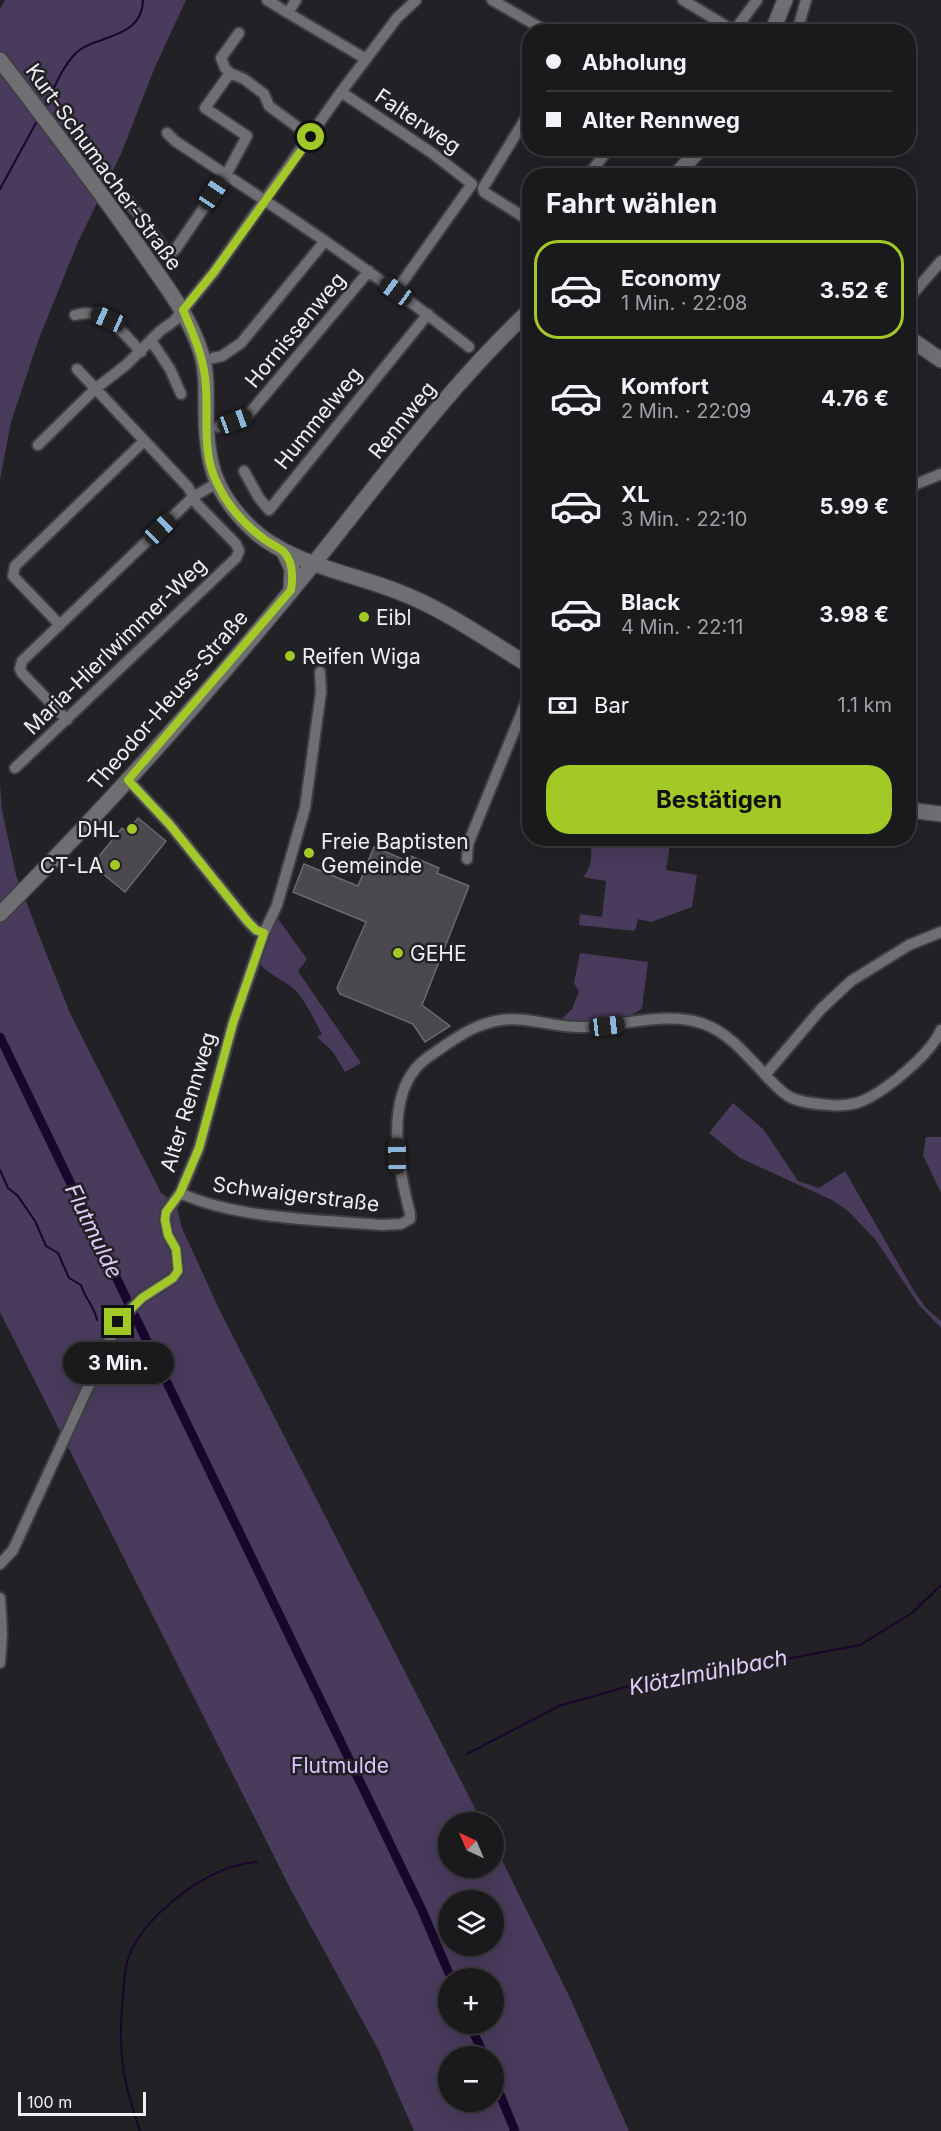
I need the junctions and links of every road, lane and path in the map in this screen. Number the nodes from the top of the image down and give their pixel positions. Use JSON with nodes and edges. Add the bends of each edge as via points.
{"nodes":[{"id":1,"x":267,"y":0,"type":"edge"},
{"id":2,"x":296,"y":0,"type":"edge"},
{"id":3,"x":416,"y":0,"type":"edge"},
{"id":4,"x":492,"y":0,"type":"edge"},
{"id":5,"x":683,"y":0,"type":"edge"},
{"id":6,"x":757,"y":0,"type":"edge"},
{"id":7,"x":785,"y":0,"type":"edge"},
{"id":8,"x":806,"y":0,"type":"edge"},
{"id":9,"x":288,"y":13,"type":"junction"},
{"id":10,"x":534,"y":24,"type":"edge"},
{"id":11,"x":723,"y":24,"type":"edge"},
{"id":12,"x":740,"y":24,"type":"edge"},
{"id":13,"x":775,"y":24,"type":"edge"},
{"id":14,"x":799,"y":24,"type":"edge"},
{"id":15,"x":239,"y":33,"type":"dead end"},
{"id":16,"x":0,"y":60,"type":"edge"},
{"id":17,"x":366,"y":60,"type":"junction"},
{"id":18,"x":230,"y":73,"type":"junction"},
{"id":19,"x":341,"y":92,"type":"junction"},
{"id":20,"x":522,"y":124,"type":"edge"},
{"id":21,"x":167,"y":133,"type":"dead end"},
{"id":22,"x":311,"y":137,"type":"junction"},
{"id":23,"x":226,"y":175,"type":"junction"},
{"id":24,"x":125,"y":197,"type":"dead end"},
{"id":25,"x":264,"y":200,"type":"junction"},
{"id":26,"x":522,"y":216,"type":"edge"},
{"id":27,"x":325,"y":241,"type":"junction"},
{"id":28,"x":941,"y":261,"type":"edge"},
{"id":29,"x":369,"y":271,"type":"junction"},
{"id":30,"x":916,"y":290,"type":"edge"},
{"id":31,"x":396,"y":291,"type":"junction"},
{"id":32,"x":183,"y":310,"type":"junction"},
{"id":33,"x":428,"y":314,"type":"junction"},
{"id":34,"x":75,"y":315,"type":"dead end"},
{"id":35,"x":522,"y":318,"type":"edge"},
{"id":36,"x":152,"y":342,"type":"junction"},
{"id":37,"x":916,"y":343,"type":"edge"},
{"id":38,"x":469,"y":347,"type":"dead end"},
{"id":39,"x":141,"y":352,"type":"junction"},
{"id":40,"x":213,"y":358,"type":"dead end"},
{"id":41,"x":941,"y":360,"type":"edge"},
{"id":42,"x":77,"y":369,"type":"dead end"},
{"id":43,"x":95,"y":389,"type":"junction"},
{"id":44,"x":181,"y":394,"type":"dead end"},
{"id":45,"x":218,"y":427,"type":"dead end"},
{"id":46,"x":144,"y":441,"type":"junction"},
{"id":47,"x":38,"y":445,"type":"dead end"},
{"id":48,"x":244,"y":471,"type":"dead end"},
{"id":49,"x":941,"y":474,"type":"edge"},
{"id":50,"x":217,"y":483,"type":"junction"},
{"id":51,"x":916,"y":484,"type":"edge"},
{"id":52,"x":194,"y":497,"type":"junction"},
{"id":53,"x":333,"y":538,"type":"junction"},
{"id":54,"x":284,"y":552,"type":"junction"},
{"id":55,"x":314,"y":562,"type":"junction"},
{"id":56,"x":339,"y":572,"type":"junction"},
{"id":57,"x":291,"y":590,"type":"junction"},
{"id":58,"x":60,"y":625,"type":"junction"},
{"id":59,"x":522,"y":661,"type":"edge"},
{"id":60,"x":320,"y":672,"type":"dead end"},
{"id":61,"x":522,"y":712,"type":"edge"},
{"id":62,"x":66,"y":720,"type":"junction"},
{"id":63,"x":15,"y":768,"type":"dead end"},
{"id":64,"x":128,"y":780,"type":"junction"},
{"id":65,"x":916,"y":811,"type":"edge"},
{"id":66,"x":941,"y":814,"type":"edge"},
{"id":67,"x":467,"y":859,"type":"dead end"},
{"id":68,"x":0,"y":914,"type":"edge"},
{"id":69,"x":941,"y":932,"type":"edge"},
{"id":70,"x":264,"y":933,"type":"junction"},
{"id":71,"x":941,"y":1030,"type":"edge"},
{"id":72,"x":765,"y":1075,"type":"junction"},
{"id":73,"x":180,"y":1193,"type":"junction"},
{"id":74,"x":0,"y":1564,"type":"edge"},
{"id":75,"x":0,"y":1598,"type":"edge"},
{"id":76,"x":0,"y":1663,"type":"edge"}],
"edges":[{"from":1,"to":9,"type":"street"},
{"from":2,"to":9,"type":"street"},
{"from":3,"to":17,"type":"street","via":[[397,18]]},
{"from":4,"to":10,"type":"street"},
{"from":5,"to":11,"type":"street"},
{"from":6,"to":12,"type":"street"},
{"from":7,"to":13,"type":"main road"},
{"from":8,"to":14,"type":"street"},
{"from":9,"to":17,"type":"street"},
{"from":15,"to":18,"type":"street","via":[[221,58]]},
{"from":16,"to":32,"type":"main road","name":"Kurt-Schumacher-Straße","via":[[108,202]]},
{"from":17,"to":19,"type":"street"},
{"from":18,"to":22,"type":"street","via":[[264,94],[269,106]]},
{"from":18,"to":23,"type":"street","via":[[205,108],[248,136]]},
{"from":19,"to":22,"type":"street"},
{"from":19,"to":31,"type":"street","name":"Falterweg","via":[[472,184]]},
{"from":20,"to":26,"type":"street","via":[[483,188]]},
{"from":21,"to":23,"type":"street"},
{"from":22,"to":25,"type":"street"},
{"from":23,"to":24,"type":"street","via":[[175,250],[168,254]]},
{"from":23,"to":25,"type":"street"},
{"from":25,"to":27,"type":"street"},
{"from":25,"to":32,"type":"street"},
{"from":27,"to":29,"type":"street"},
{"from":27,"to":40,"type":"street","via":[[241,343]]},
{"from":28,"to":30,"type":"street"},
{"from":29,"to":31,"type":"street"},
{"from":29,"to":45,"type":"street","name":"Hornissenweg","via":[[248,416]]},
{"from":31,"to":33,"type":"street"},
{"from":32,"to":36,"type":"street"},
{"from":32,"to":50,"type":"main road","name":"Kurt-Schumacher-Straße","via":[[202,358],[206,442]]},
{"from":33,"to":38,"type":"street"},
{"from":33,"to":48,"type":"street","name":"Hummelweg","via":[[268,510]]},
{"from":34,"to":39,"type":"street","via":[[93,312],[108,319]]},
{"from":35,"to":53,"type":"main road","name":"Rennweg","via":[[482,357]]},
{"from":36,"to":39,"type":"street"},
{"from":36,"to":44,"type":"street"},
{"from":37,"to":41,"type":"main road"},
{"from":39,"to":43,"type":"street"},
{"from":42,"to":43,"type":"street"},
{"from":43,"to":46,"type":"street"},
{"from":43,"to":47,"type":"street"},
{"from":46,"to":52,"type":"street"},
{"from":46,"to":58,"type":"street","via":[[15,566],[13,576]]},
{"from":49,"to":51,"type":"street"},
{"from":50,"to":52,"type":"street"},
{"from":50,"to":54,"type":"main road","name":"Kurt-Schumacher-Straße","via":[[230,506],[250,527]]},
{"from":52,"to":58,"type":"street"},
{"from":52,"to":62,"type":"street","name":"Maria-Hierlwimmer-Weg","via":[[236,543],[236,558]]},
{"from":53,"to":55,"type":"main road","name":"Rennweg"},
{"from":53,"to":56,"type":"main road"},
{"from":54,"to":55,"type":"main road","name":"Kurt-Schumacher-Straße"},
{"from":54,"to":57,"type":"main road","via":[[292,572]]},
{"from":55,"to":56,"type":"main road","name":"Kurt-Schumacher-Straße"},
{"from":55,"to":57,"type":"main road","name":"Theodor-Heuss-Straße"},
{"from":56,"to":59,"type":"main road","name":"Kurt-Schumacher-Straße","via":[[427,605]]},
{"from":57,"to":64,"type":"main road","name":"Theodor-Heuss-Straße"},
{"from":58,"to":62,"type":"street","via":[[22,661],[20,669]]},
{"from":60,"to":70,"type":"street","name":"Alter Rennweg","via":[[321,692],[305,808],[277,905]]},
{"from":61,"to":67,"type":"street","via":[[468,844]]},
{"from":62,"to":63,"type":"street","name":"Maria-Hierlwimmer-Weg"},
{"from":64,"to":68,"type":"main road","name":"Theodor-Heuss-Straße"},
{"from":64,"to":70,"type":"street","via":[[170,825],[248,922]]},
{"from":65,"to":66,"type":"main road"},
{"from":69,"to":72,"type":"street","via":[[909,945],[851,981],[821,1009]]},
{"from":70,"to":73,"type":"street","name":"Alter Rennweg","via":[[233,1023],[199,1148]]},
{"from":71,"to":72,"type":"street","name":"Schwaigerstraße","via":[[919,1059],[855,1104],[832,1106],[790,1098]]},
{"from":72,"to":73,"type":"street","name":"Schwaigerstraße","via":[[729,1039],[689,1020],[666,1018],[580,1028],[518,1019],[494,1021],[449,1043],[423,1061],[409,1079],[402,1099],[397,1156],[410,1219],[401,1224],[383,1226],[227,1209]]},
{"from":73,"to":74,"type":"street","name":"Alter Rennweg","via":[[166,1212],[165,1220],[176,1249],[178,1271],[118,1322],[13,1550]]},
{"from":75,"to":76,"type":"street"}]}
